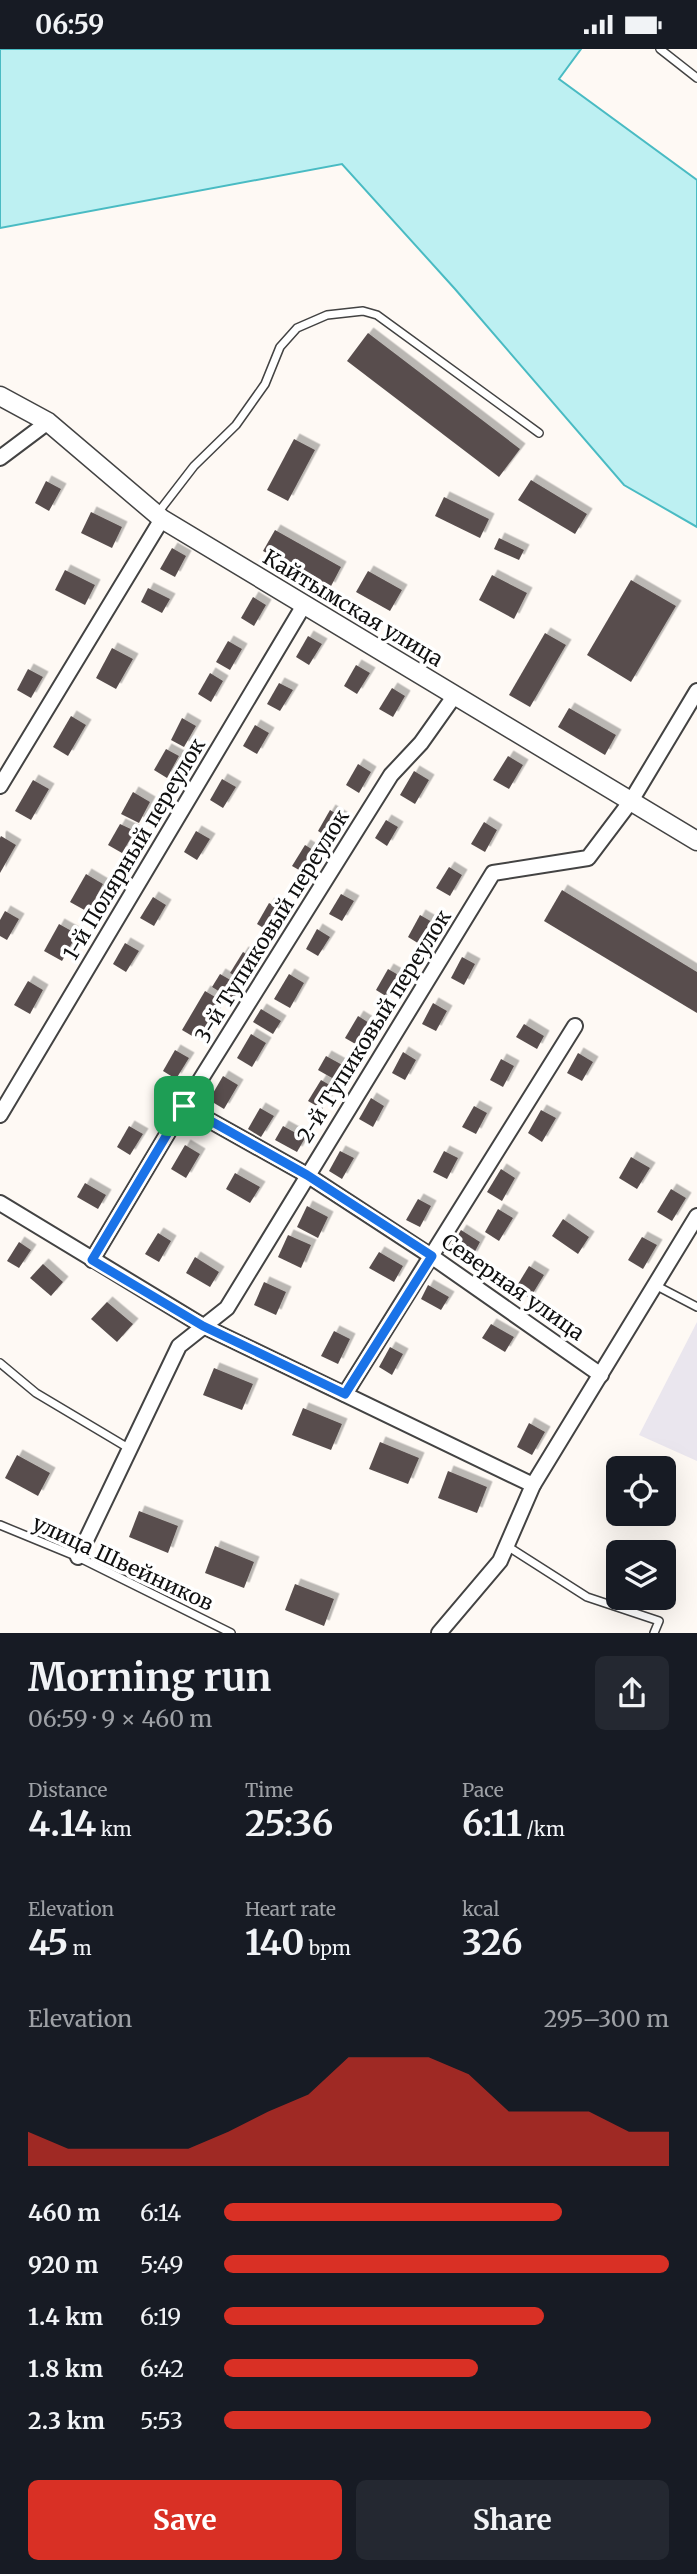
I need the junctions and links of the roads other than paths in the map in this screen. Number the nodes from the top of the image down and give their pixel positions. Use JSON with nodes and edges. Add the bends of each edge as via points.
{"nodes":[{"id":1,"x":660,"y":49,"type":"edge"},
{"id":2,"x":697,"y":78,"type":"edge"},
{"id":3,"x":0,"y":395,"type":"edge"},
{"id":4,"x":48,"y":422,"type":"junction"},
{"id":5,"x":539,"y":433,"type":"dead end"},
{"id":6,"x":0,"y":458,"type":"edge"},
{"id":7,"x":159,"y":517,"type":"junction"},
{"id":8,"x":304,"y":605,"type":"junction"},
{"id":9,"x":697,"y":691,"type":"edge"},
{"id":10,"x":455,"y":695,"type":"junction"},
{"id":11,"x":0,"y":786,"type":"edge"},
{"id":12,"x":631,"y":801,"type":"junction"},
{"id":13,"x":697,"y":841,"type":"edge"},
{"id":14,"x":575,"y":1026,"type":"dead end"},
{"id":15,"x":184,"y":1106,"type":"junction"},
{"id":16,"x":0,"y":1115,"type":"edge"},
{"id":17,"x":307,"y":1175,"type":"junction"},
{"id":18,"x":0,"y":1203,"type":"edge"},
{"id":19,"x":697,"y":1216,"type":"edge"},
{"id":20,"x":432,"y":1256,"type":"junction"},
{"id":21,"x":92,"y":1260,"type":"junction"},
{"id":22,"x":655,"y":1285,"type":"junction"},
{"id":23,"x":697,"y":1307,"type":"edge"},
{"id":24,"x":203,"y":1326,"type":"junction"},
{"id":25,"x":0,"y":1363,"type":"edge"},
{"id":26,"x":601,"y":1375,"type":"junction"},
{"id":27,"x":345,"y":1394,"type":"junction"},
{"id":28,"x":130,"y":1449,"type":"junction"},
{"id":29,"x":533,"y":1485,"type":"junction"},
{"id":30,"x":0,"y":1525,"type":"edge"},
{"id":31,"x":506,"y":1546,"type":"junction"},
{"id":32,"x":78,"y":1557,"type":"junction"},
{"id":33,"x":231,"y":1633,"type":"edge"},
{"id":34,"x":439,"y":1633,"type":"edge"},
{"id":35,"x":654,"y":1633,"type":"edge"}],
"edges":[{"from":1,"to":2,"type":"lane"},
{"from":3,"to":4,"type":"street","name":"Кайтымская улица"},
{"from":4,"to":6,"type":"street"},
{"from":4,"to":7,"type":"street","name":"Кайтымская улица"},
{"from":5,"to":7,"type":"lane","via":[[377,315],[363,311],[327,315],[297,328],[280,347],[265,384],[236,425],[194,466]]},
{"from":7,"to":8,"type":"street","name":"Кайтымская улица"},
{"from":7,"to":11,"type":"street"},
{"from":8,"to":10,"type":"street","name":"Кайтымская улица"},
{"from":8,"to":16,"type":"street","name":"1-й Полярный переулок"},
{"from":9,"to":12,"type":"street","name":"2-й Тупиковый переулок"},
{"from":10,"to":12,"type":"street","name":"Кайтымская улица"},
{"from":10,"to":15,"type":"street","name":"3-й Тупиковый переулок","via":[[391,775]]},
{"from":12,"to":13,"type":"street","name":"Кайтымская улица"},
{"from":12,"to":17,"type":"street","name":"2-й Тупиковый переулок","via":[[588,858],[493,873]]},
{"from":14,"to":20,"type":"street"},
{"from":15,"to":17,"type":"street","name":"Северная улица"},
{"from":15,"to":21,"type":"street","name":"3-й Тупиковый переулок"},
{"from":17,"to":20,"type":"street","name":"Северная улица"},
{"from":17,"to":24,"type":"street","name":"2-й Тупиковый переулок","via":[[227,1308]]},
{"from":18,"to":21,"type":"street"},
{"from":19,"to":22,"type":"street"},
{"from":20,"to":26,"type":"street","name":"Северная улица"},
{"from":20,"to":27,"type":"street"},
{"from":21,"to":24,"type":"street"},
{"from":22,"to":23,"type":"lane"},
{"from":22,"to":26,"type":"street"},
{"from":24,"to":27,"type":"street"},
{"from":24,"to":28,"type":"street","name":"2-й Тупиковый переулок","via":[[179,1346]]},
{"from":25,"to":28,"type":"lane","via":[[36,1393]]},
{"from":26,"to":29,"type":"street"},
{"from":27,"to":29,"type":"street"},
{"from":28,"to":32,"type":"street","name":"2-й Тупиковый переулок"},
{"from":29,"to":31,"type":"street"},
{"from":30,"to":32,"type":"lane","name":"улица Швейников"},
{"from":31,"to":34,"type":"street","via":[[500,1561]]},
{"from":31,"to":35,"type":"lane","via":[[587,1597],[659,1621]]},
{"from":32,"to":33,"type":"lane","name":"улица Швейников"}]}
